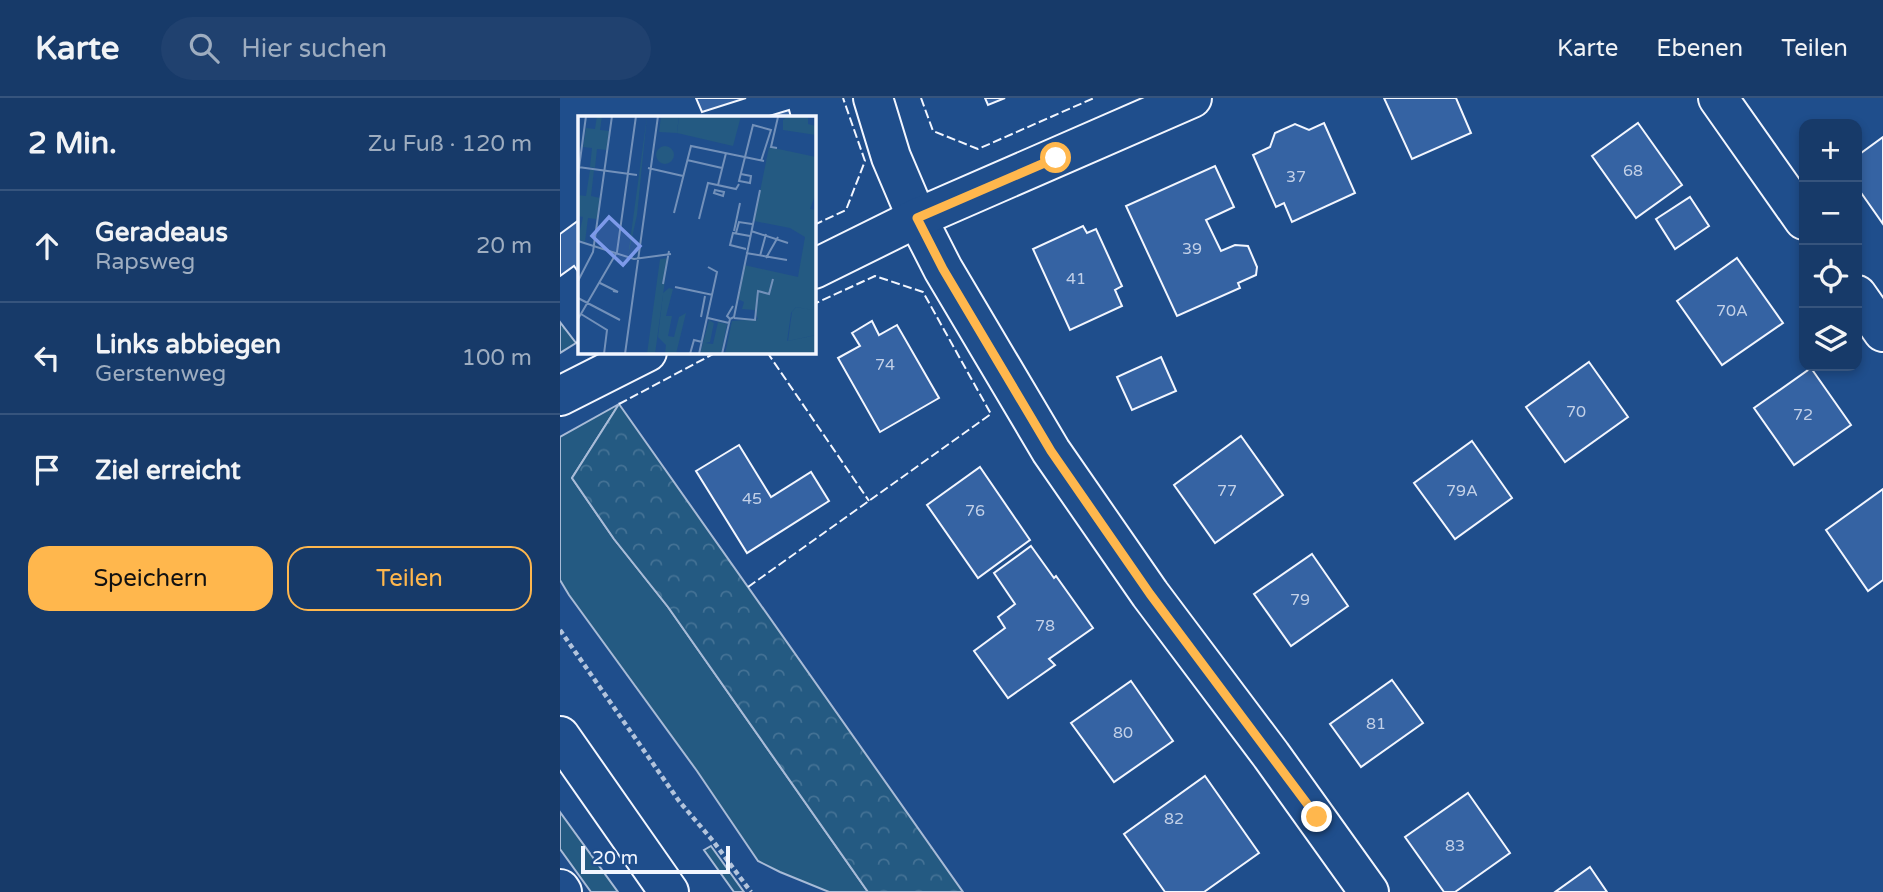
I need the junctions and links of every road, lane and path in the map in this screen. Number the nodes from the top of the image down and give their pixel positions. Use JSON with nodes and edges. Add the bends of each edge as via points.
{"nodes":[{"id":1,"x":873,"y":98,"type":"edge"},
{"id":2,"x":1192,"y":98,"type":"edge"},
{"id":3,"x":1718,"y":98,"type":"edge"},
{"id":4,"x":1799,"y":213,"type":"edge"},
{"id":5,"x":917,"y":218,"type":"junction"},
{"id":6,"x":816,"y":268,"type":"edge"},
{"id":7,"x":1862,"y":302,"type":"edge"},
{"id":8,"x":1883,"y":332,"type":"edge"},
{"id":9,"x":643,"y":354,"type":"edge"},
{"id":10,"x":560,"y":396,"type":"edge"},
{"id":11,"x":560,"y":630,"type":"edge"},
{"id":12,"x":560,"y":736,"type":"edge"},
{"id":13,"x":669,"y":892,"type":"edge"},
{"id":14,"x":751,"y":892,"type":"edge"},
{"id":15,"x":1369,"y":892,"type":"edge"}],
"edges":[{"from":1,"to":5,"type":"street"},
{"from":2,"to":5,"type":"street"},
{"from":3,"to":4,"type":"street"},
{"from":5,"to":6,"type":"street"},
{"from":5,"to":15,"type":"street","via":[[1051,451]]},
{"from":7,"to":8,"type":"street"},
{"from":9,"to":10,"type":"street"},
{"from":11,"to":14,"type":"path","via":[[679,801]]},
{"from":12,"to":13,"type":"street"}]}
